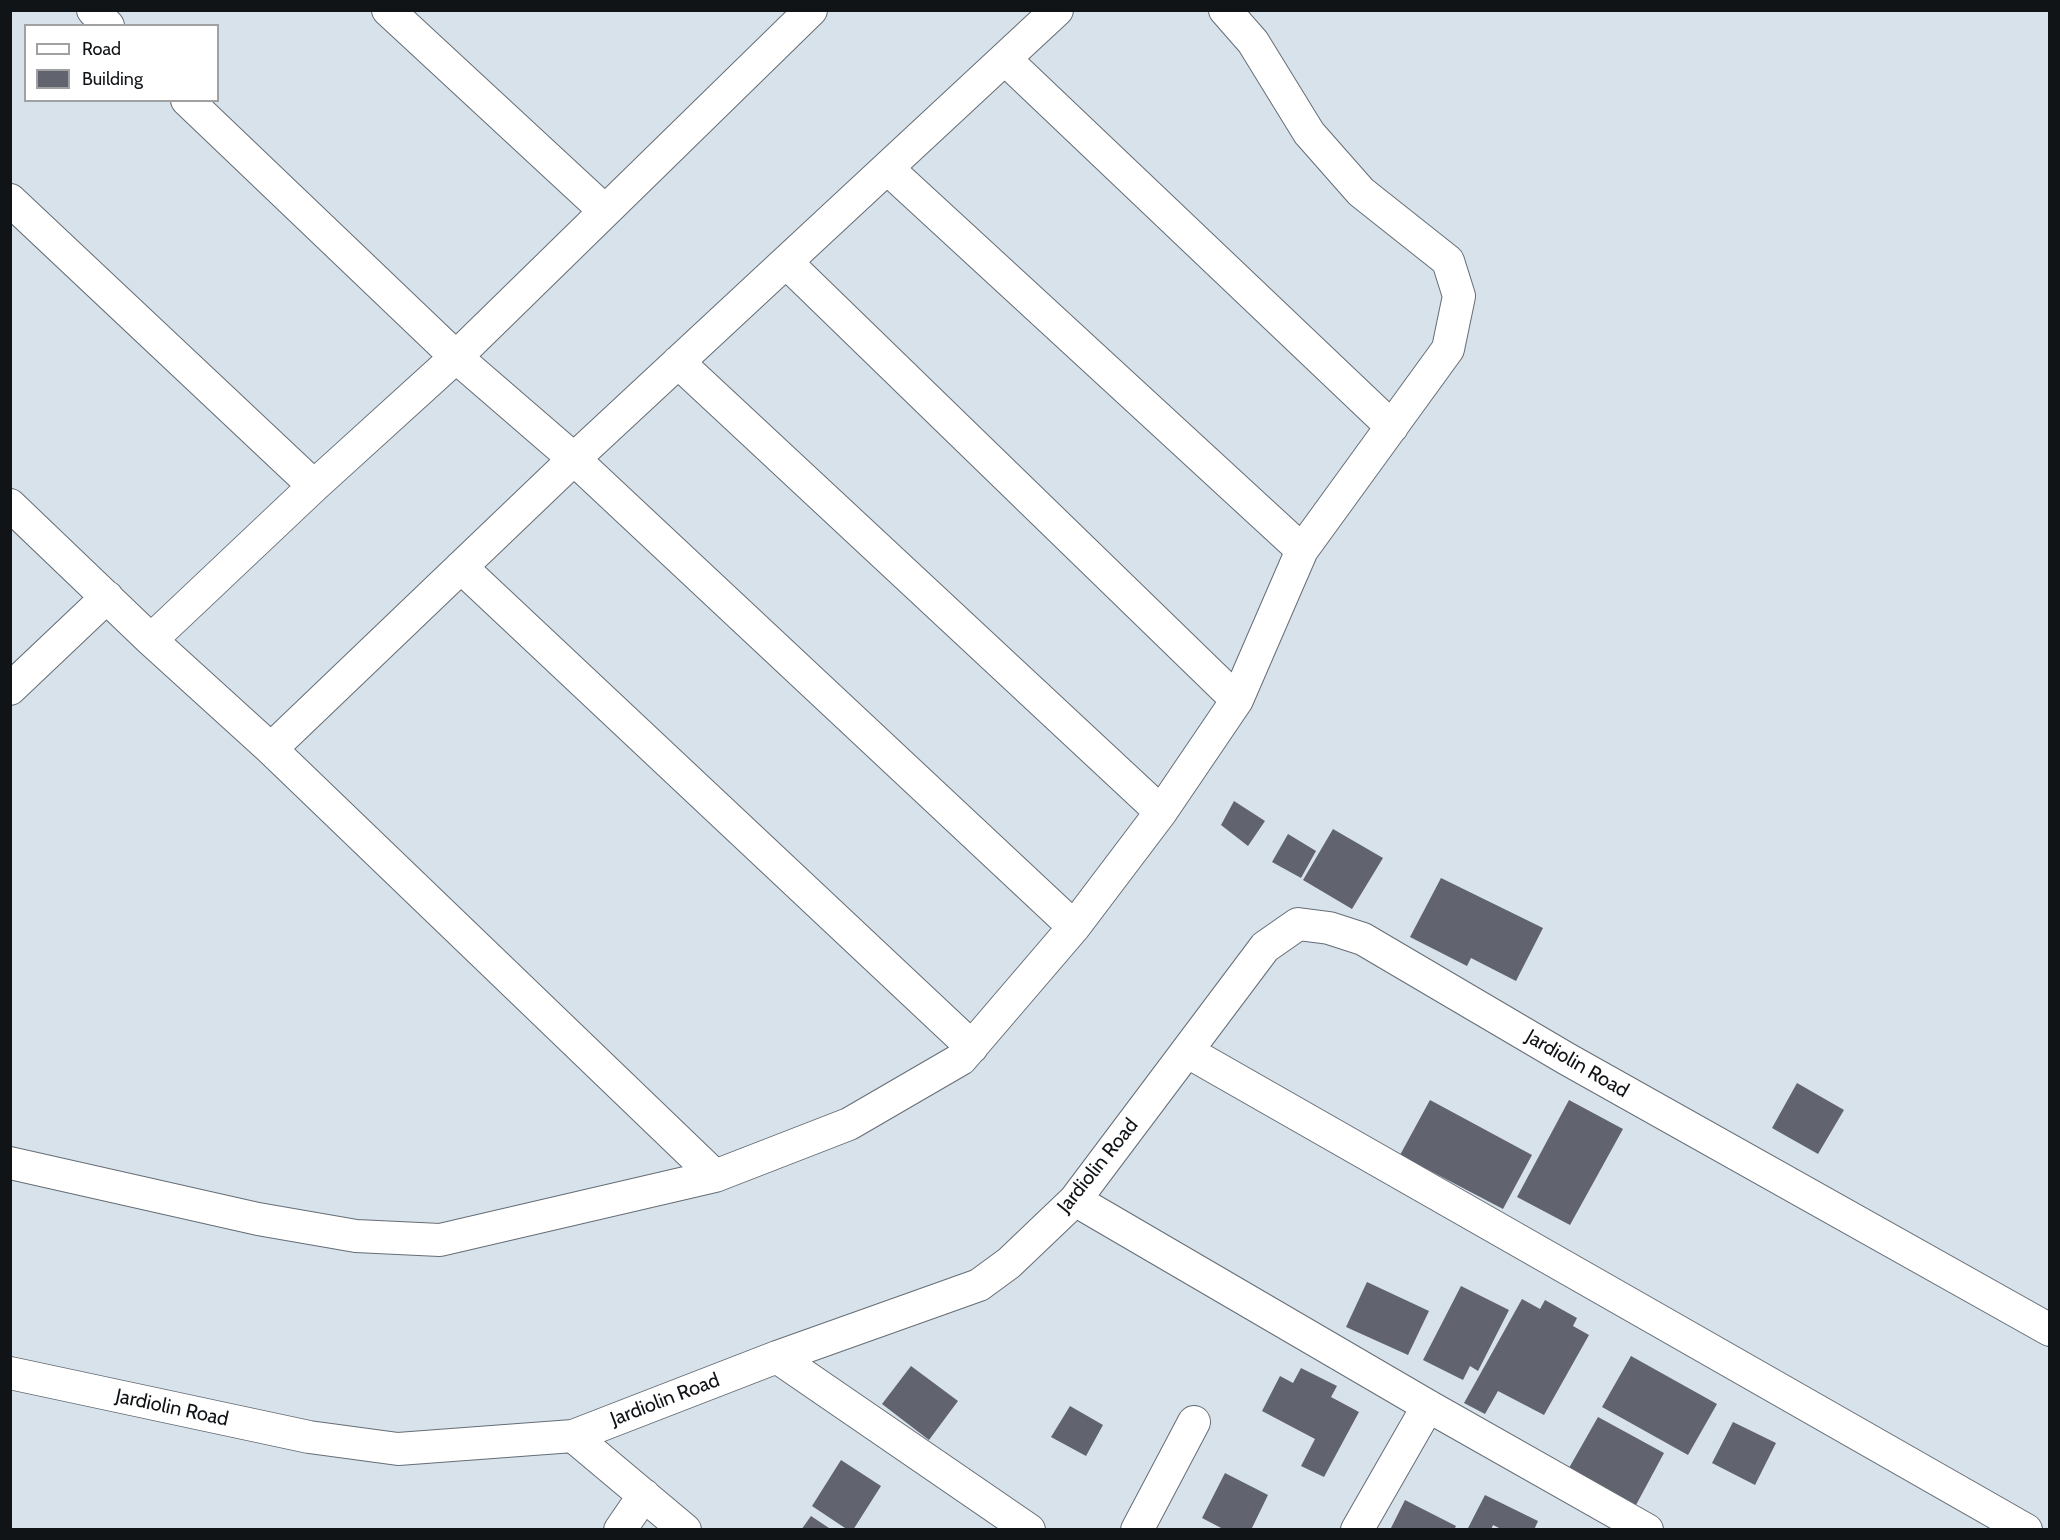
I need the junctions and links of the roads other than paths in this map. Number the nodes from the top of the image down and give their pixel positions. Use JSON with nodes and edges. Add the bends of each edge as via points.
{"nodes":[{"id":1,"x":93,"y":10,"type":"edge"},
{"id":2,"x":387,"y":10,"type":"edge"},
{"id":3,"x":811,"y":10,"type":"edge"},
{"id":4,"x":1057,"y":10,"type":"edge"},
{"id":5,"x":1225,"y":10,"type":"edge"},
{"id":6,"x":106,"y":24,"type":"edge"},
{"id":7,"x":1005,"y":59,"type":"junction"},
{"id":8,"x":189,"y":102,"type":"edge"},
{"id":9,"x":887,"y":168,"type":"junction"},
{"id":10,"x":10,"y":200,"type":"edge"},
{"id":11,"x":605,"y":211,"type":"junction"},
{"id":12,"x":786,"y":262,"type":"junction"},
{"id":13,"x":456,"y":357,"type":"junction"},
{"id":14,"x":678,"y":362,"type":"junction"},
{"id":15,"x":1392,"y":428,"type":"junction"},
{"id":16,"x":574,"y":459,"type":"junction"},
{"id":17,"x":314,"y":486,"type":"junction"},
{"id":18,"x":10,"y":505,"type":"edge"},
{"id":19,"x":1302,"y":550,"type":"junction"},
{"id":20,"x":460,"y":567,"type":"junction"},
{"id":21,"x":107,"y":597,"type":"junction"},
{"id":22,"x":151,"y":640,"type":"junction"},
{"id":23,"x":10,"y":688,"type":"edge"},
{"id":24,"x":1237,"y":700,"type":"junction"},
{"id":25,"x":271,"y":749,"type":"junction"},
{"id":26,"x":1161,"y":812,"type":"junction"},
{"id":27,"x":1074,"y":927,"type":"junction"},
{"id":28,"x":972,"y":1047,"type":"junction"},
{"id":29,"x":1188,"y":1052,"type":"junction"},
{"id":30,"x":10,"y":1163,"type":"edge"},
{"id":31,"x":715,"y":1176,"type":"junction"},
{"id":32,"x":1075,"y":1200,"type":"junction"},
{"id":33,"x":2049,"y":1330,"type":"edge"},
{"id":34,"x":777,"y":1357,"type":"junction"},
{"id":35,"x":10,"y":1374,"type":"edge"},
{"id":36,"x":1428,"y":1407,"type":"junction"},
{"id":37,"x":1194,"y":1422,"type":"dead end"},
{"id":38,"x":573,"y":1436,"type":"junction"},
{"id":39,"x":645,"y":1495,"type":"junction"},
{"id":40,"x":620,"y":1530,"type":"edge"},
{"id":41,"x":686,"y":1530,"type":"edge"},
{"id":42,"x":1029,"y":1530,"type":"edge"},
{"id":43,"x":1137,"y":1530,"type":"edge"},
{"id":44,"x":1357,"y":1530,"type":"edge"},
{"id":45,"x":1647,"y":1530,"type":"edge"},
{"id":46,"x":2026,"y":1530,"type":"edge"}],
"edges":[{"from":1,"to":6,"type":"street"},
{"from":2,"to":11,"type":"street"},
{"from":3,"to":11,"type":"street"},
{"from":4,"to":7,"type":"street"},
{"from":5,"to":15,"type":"street","via":[[1253,42],[1309,133],[1361,192],[1448,261],[1459,296],[1448,349]]},
{"from":7,"to":9,"type":"street"},
{"from":7,"to":15,"type":"street"},
{"from":8,"to":13,"type":"street"},
{"from":9,"to":12,"type":"street"},
{"from":9,"to":19,"type":"street"},
{"from":10,"to":17,"type":"street"},
{"from":11,"to":13,"type":"street"},
{"from":12,"to":14,"type":"street"},
{"from":12,"to":24,"type":"street"},
{"from":13,"to":16,"type":"street"},
{"from":13,"to":17,"type":"street"},
{"from":14,"to":16,"type":"street"},
{"from":14,"to":26,"type":"street"},
{"from":15,"to":19,"type":"street"},
{"from":16,"to":20,"type":"street"},
{"from":16,"to":27,"type":"street"},
{"from":17,"to":22,"type":"street"},
{"from":18,"to":21,"type":"street"},
{"from":19,"to":24,"type":"street"},
{"from":20,"to":25,"type":"street"},
{"from":20,"to":28,"type":"street"},
{"from":21,"to":22,"type":"street"},
{"from":21,"to":23,"type":"street"},
{"from":22,"to":25,"type":"street"},
{"from":24,"to":26,"type":"street"},
{"from":25,"to":31,"type":"street"},
{"from":26,"to":27,"type":"street"},
{"from":27,"to":28,"type":"street"},
{"from":28,"to":31,"type":"street","via":[[961,1059],[849,1124]]},
{"from":29,"to":32,"type":"street","name":"Jardiolin Road"},
{"from":29,"to":33,"type":"street","name":"Jardiolin Road","via":[[1265,948],[1298,924],[1329,928],[1363,939],[1567,1059]]},
{"from":29,"to":46,"type":"street"},
{"from":30,"to":31,"type":"street","via":[[269,1221],[356,1236],[440,1240]]},
{"from":32,"to":34,"type":"street","name":"Jardiolin Road","via":[[979,1286]]},
{"from":32,"to":36,"type":"street"},
{"from":34,"to":38,"type":"street","name":"Jardiolin Road"},
{"from":34,"to":42,"type":"street"},
{"from":35,"to":38,"type":"street","name":"Jardiolin Road","via":[[309,1437],[398,1449]]},
{"from":36,"to":44,"type":"street"},
{"from":36,"to":45,"type":"street"},
{"from":37,"to":43,"type":"street"},
{"from":38,"to":39,"type":"street"},
{"from":39,"to":40,"type":"street"},
{"from":39,"to":41,"type":"street"}]}
